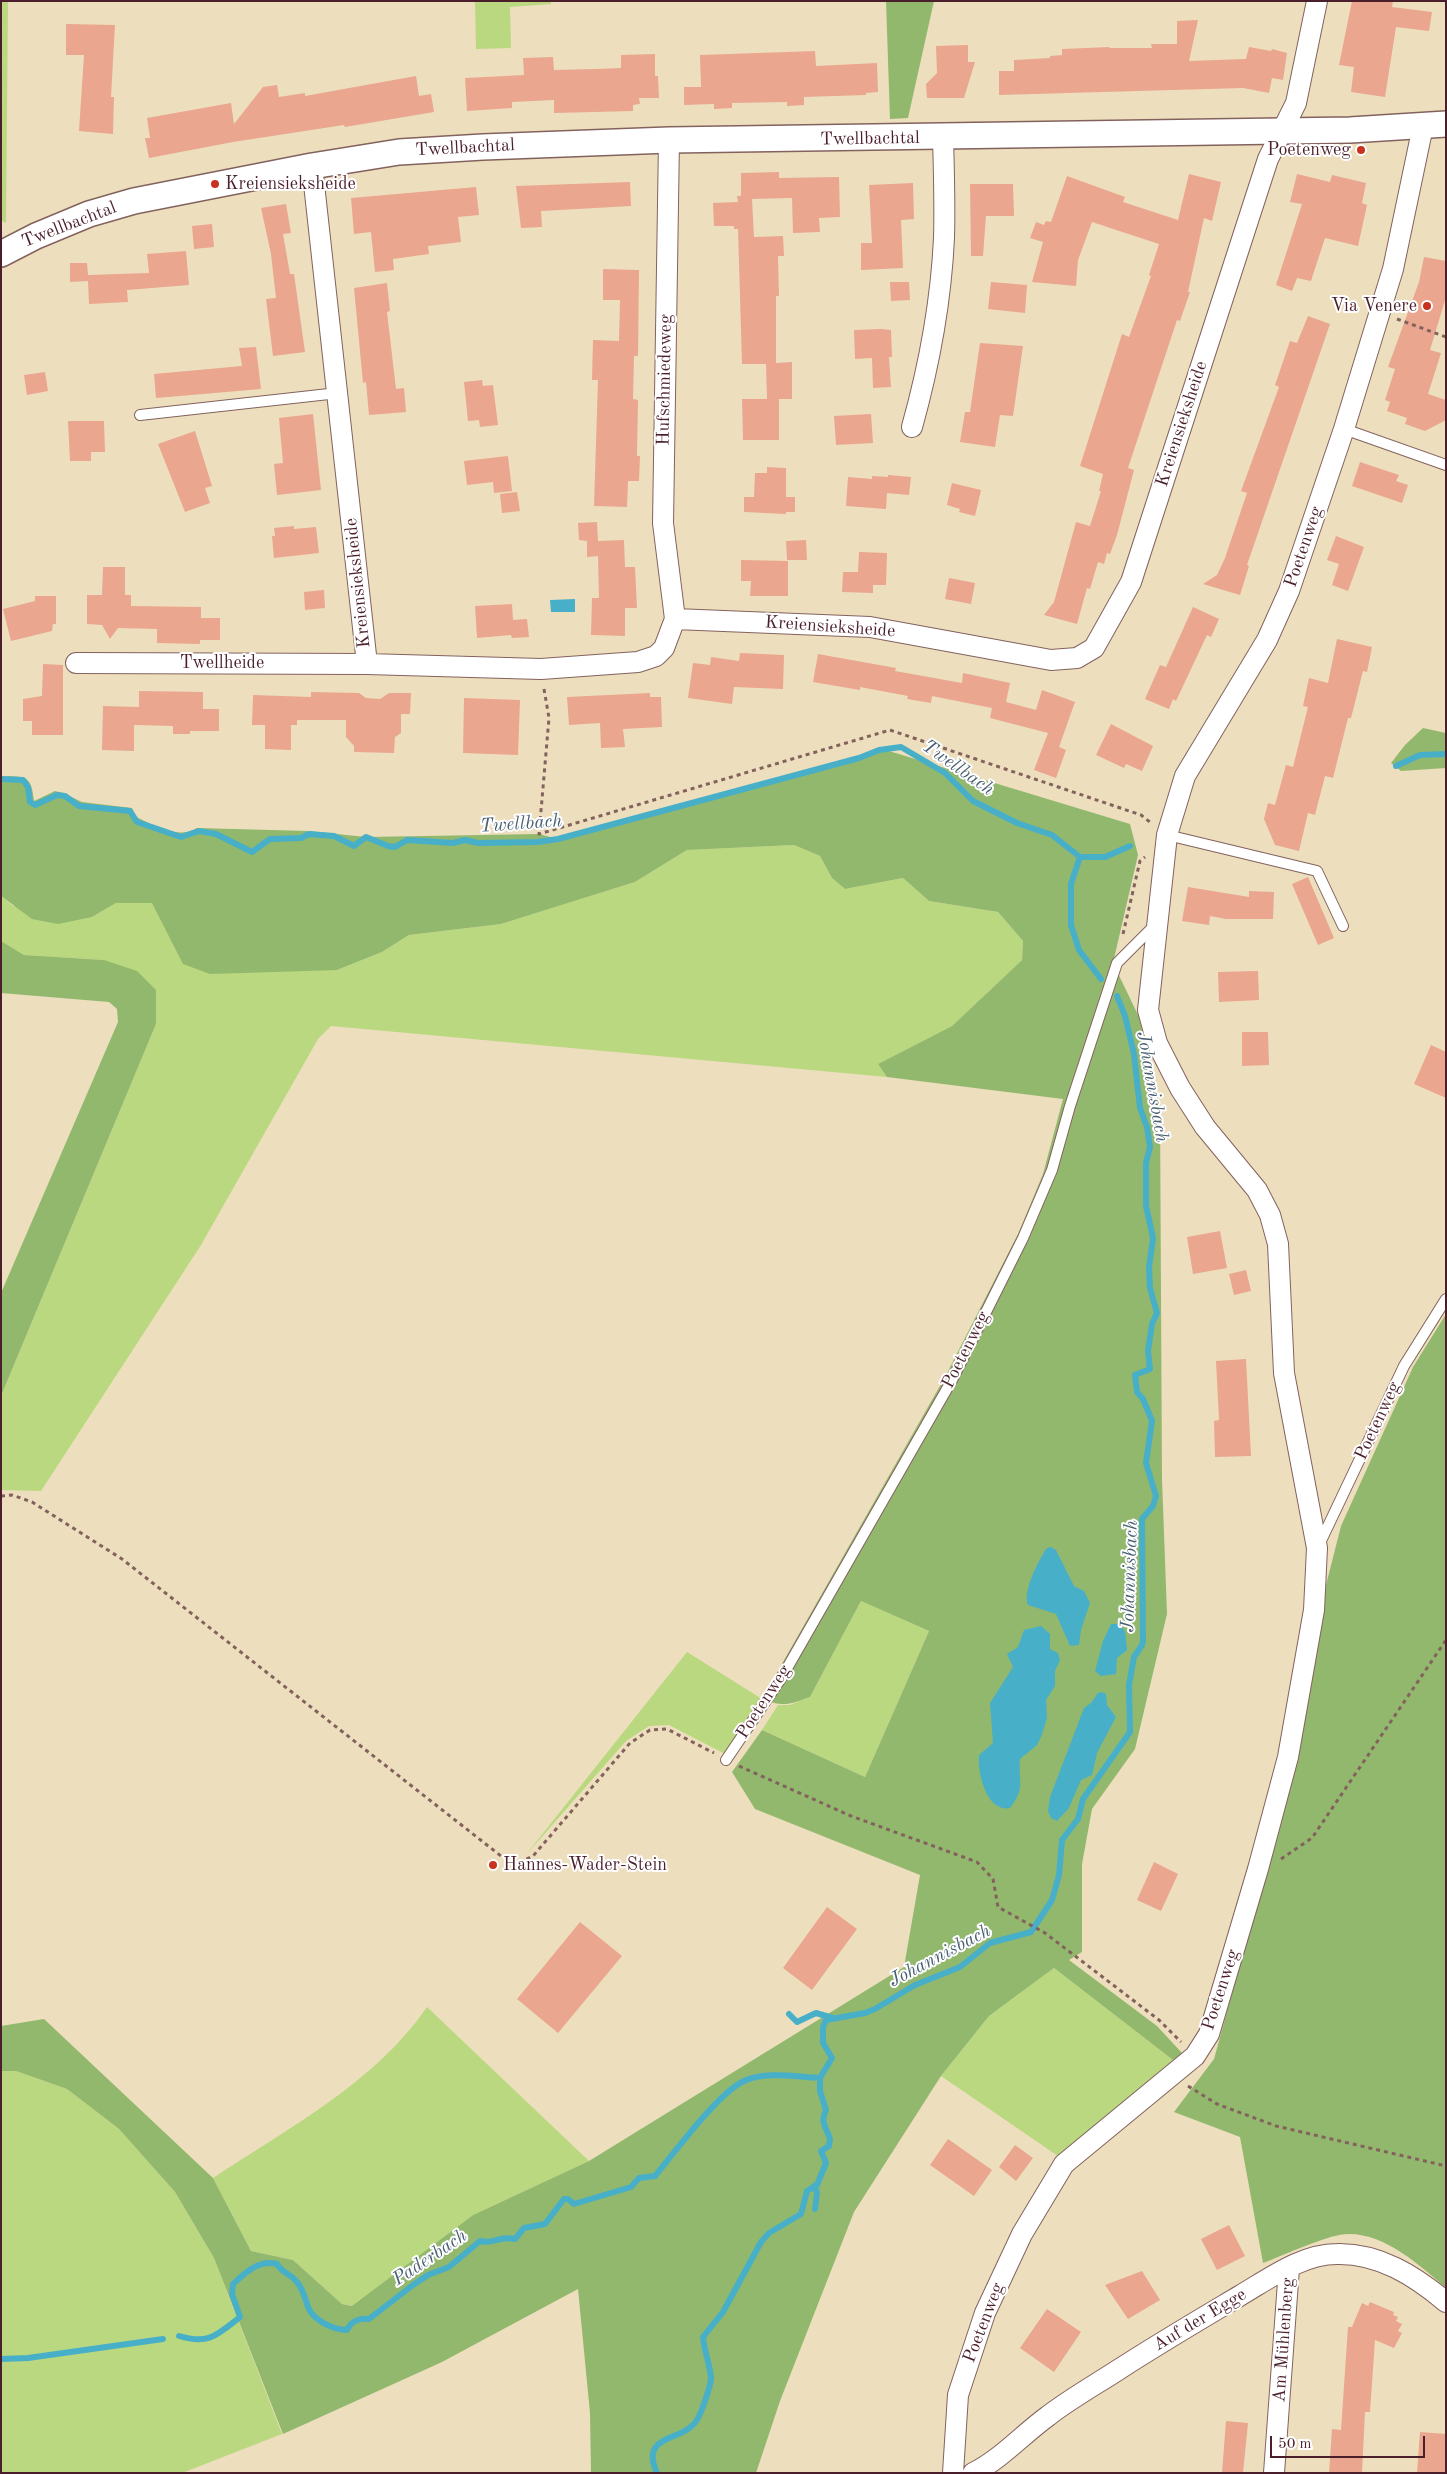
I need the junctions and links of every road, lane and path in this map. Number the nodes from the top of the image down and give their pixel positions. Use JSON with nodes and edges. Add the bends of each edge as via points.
{"nodes":[{"id":1,"x":1317,"y":1,"type":"edge"},
{"id":2,"x":1434,"y":125,"type":"edge"},
{"id":3,"x":1283,"y":131,"type":"junction"},
{"id":4,"x":944,"y":138,"type":"junction"},
{"id":5,"x":669,"y":140,"type":"junction"},
{"id":6,"x":312,"y":166,"type":"junction"},
{"id":7,"x":5,"y":247,"type":"edge"},
{"id":8,"x":1380,"y":313,"type":"junction"},
{"id":9,"x":1446,"y":337,"type":"edge"},
{"id":10,"x":338,"y":393,"type":"junction"},
{"id":11,"x":140,"y":415,"type":"dead end"},
{"id":12,"x":912,"y":427,"type":"dead end"},
{"id":13,"x":1344,"y":429,"type":"junction"},
{"id":14,"x":1446,"y":465,"type":"edge"},
{"id":15,"x":675,"y":619,"type":"junction"},
{"id":16,"x":76,"y":663,"type":"dead end"},
{"id":17,"x":367,"y":664,"type":"junction"},
{"id":18,"x":541,"y":669,"type":"junction"},
{"id":19,"x":1167,"y":835,"type":"junction"},
{"id":20,"x":1158,"y":922,"type":"junction"},
{"id":21,"x":1343,"y":926,"type":"dead end"},
{"id":22,"x":1117,"y":964,"type":"junction"},
{"id":23,"x":1446,"y":1299,"type":"edge"},
{"id":24,"x":1,"y":1496,"type":"edge"},
{"id":25,"x":1317,"y":1548,"type":"junction"},
{"id":26,"x":1446,"y":1640,"type":"edge"},
{"id":27,"x":726,"y":1760,"type":"junction"},
{"id":28,"x":1258,"y":1869,"type":"junction"},
{"id":29,"x":1195,"y":2056,"type":"junction"},
{"id":30,"x":1171,"y":2075,"type":"junction"},
{"id":31,"x":1446,"y":2166,"type":"edge"},
{"id":32,"x":1289,"y":2268,"type":"junction"},
{"id":33,"x":1446,"y":2302,"type":"edge"},
{"id":34,"x":953,"y":2473,"type":"edge"},
{"id":35,"x":973,"y":2473,"type":"edge"},
{"id":36,"x":1274,"y":2473,"type":"edge"}],
"edges":[{"from":1,"to":3,"type":"street","name":"Kreiensieksheide","via":[[1296,103]]},
{"from":2,"to":3,"type":"street","name":"Twellbachtal"},
{"from":2,"to":8,"type":"street","name":"Poetenweg"},
{"from":3,"to":4,"type":"street","name":"Twellbachtal"},
{"from":3,"to":15,"type":"street","name":"Kreiensieksheide","via":[[1268,159],[1131,582],[1094,648],[1077,658],[1051,660],[870,627]]},
{"from":4,"to":5,"type":"street","name":"Twellbachtal"},
{"from":4,"to":12,"type":"street","name":"Twellbachtal","via":[[944,238],[927,371]]},
{"from":5,"to":6,"type":"street","name":"Twellbachtal","via":[[432,149]]},
{"from":5,"to":15,"type":"street","name":"Hufschmiedeweg","via":[[663,523]]},
{"from":6,"to":7,"type":"street","name":"Twellbachtal","via":[[134,201],[89,214]]},
{"from":6,"to":10,"type":"street","name":"Kreiensieksheide"},
{"from":8,"to":9,"type":"path"},
{"from":8,"to":13,"type":"street","name":"Poetenweg"},
{"from":10,"to":11,"type":"lane"},
{"from":10,"to":17,"type":"street","name":"Kreiensieksheide"},
{"from":13,"to":14,"type":"lane"},
{"from":13,"to":19,"type":"street","name":"Poetenweg","via":[[1289,591],[1267,640],[1184,776]]},
{"from":15,"to":18,"type":"street","name":"Kreiensieksheide","via":[[664,648],[656,656],[638,662]]},
{"from":16,"to":17,"type":"street","name":"Twellheide"},
{"from":17,"to":18,"type":"street","name":"Kreiensieksheide"},
{"from":18,"to":19,"type":"path","via":[[549,718],[539,834],[890,730],[1141,815]]},
{"from":19,"to":20,"type":"street","name":"Poetenweg"},
{"from":19,"to":21,"type":"lane","via":[[1317,871]]},
{"from":19,"to":22,"type":"path","via":[[1140,861]]},
{"from":20,"to":22,"type":"lane","name":"Poetenweg"},
{"from":20,"to":25,"type":"street","name":"Poetenweg","via":[[1148,1010],[1157,1043],[1205,1127],[1257,1190],[1270,1215],[1278,1244],[1284,1373]]},
{"from":22,"to":27,"type":"lane","name":"Poetenweg","via":[[1052,1170],[1023,1238],[942,1397],[782,1677]]},
{"from":23,"to":25,"type":"lane","name":"Poetenweg","via":[[1404,1366]]},
{"from":24,"to":27,"type":"path","via":[[12,1495],[32,1502],[122,1560],[501,1856],[518,1863],[533,1856],[630,1742],[650,1730],[667,1729]]},
{"from":25,"to":28,"type":"street","name":"Poetenweg","via":[[1314,1610],[1288,1757]]},
{"from":26,"to":28,"type":"path","via":[[1312,1838],[1287,1856]]},
{"from":27,"to":29,"type":"path","via":[[851,1816],[977,1862],[993,1879],[998,1907],[1045,1933],[1159,2020]]},
{"from":28,"to":29,"type":"street","name":"Poetenweg","via":[[1209,2034]]},
{"from":29,"to":30,"type":"street","name":"Poetenweg"},
{"from":30,"to":31,"type":"path","via":[[1217,2104],[1276,2126]]},
{"from":30,"to":34,"type":"street","name":"Poetenweg","via":[[1064,2164],[1022,2234],[985,2313],[958,2395]]},
{"from":32,"to":33,"type":"street","name":"Auf der Egge","via":[[1320,2256],[1337,2254],[1367,2258],[1423,2282]]},
{"from":32,"to":35,"type":"street","name":"Auf der Egge","via":[[1056,2410],[990,2464]]},
{"from":32,"to":36,"type":"street","name":"Am Mühlenberg"}]}
